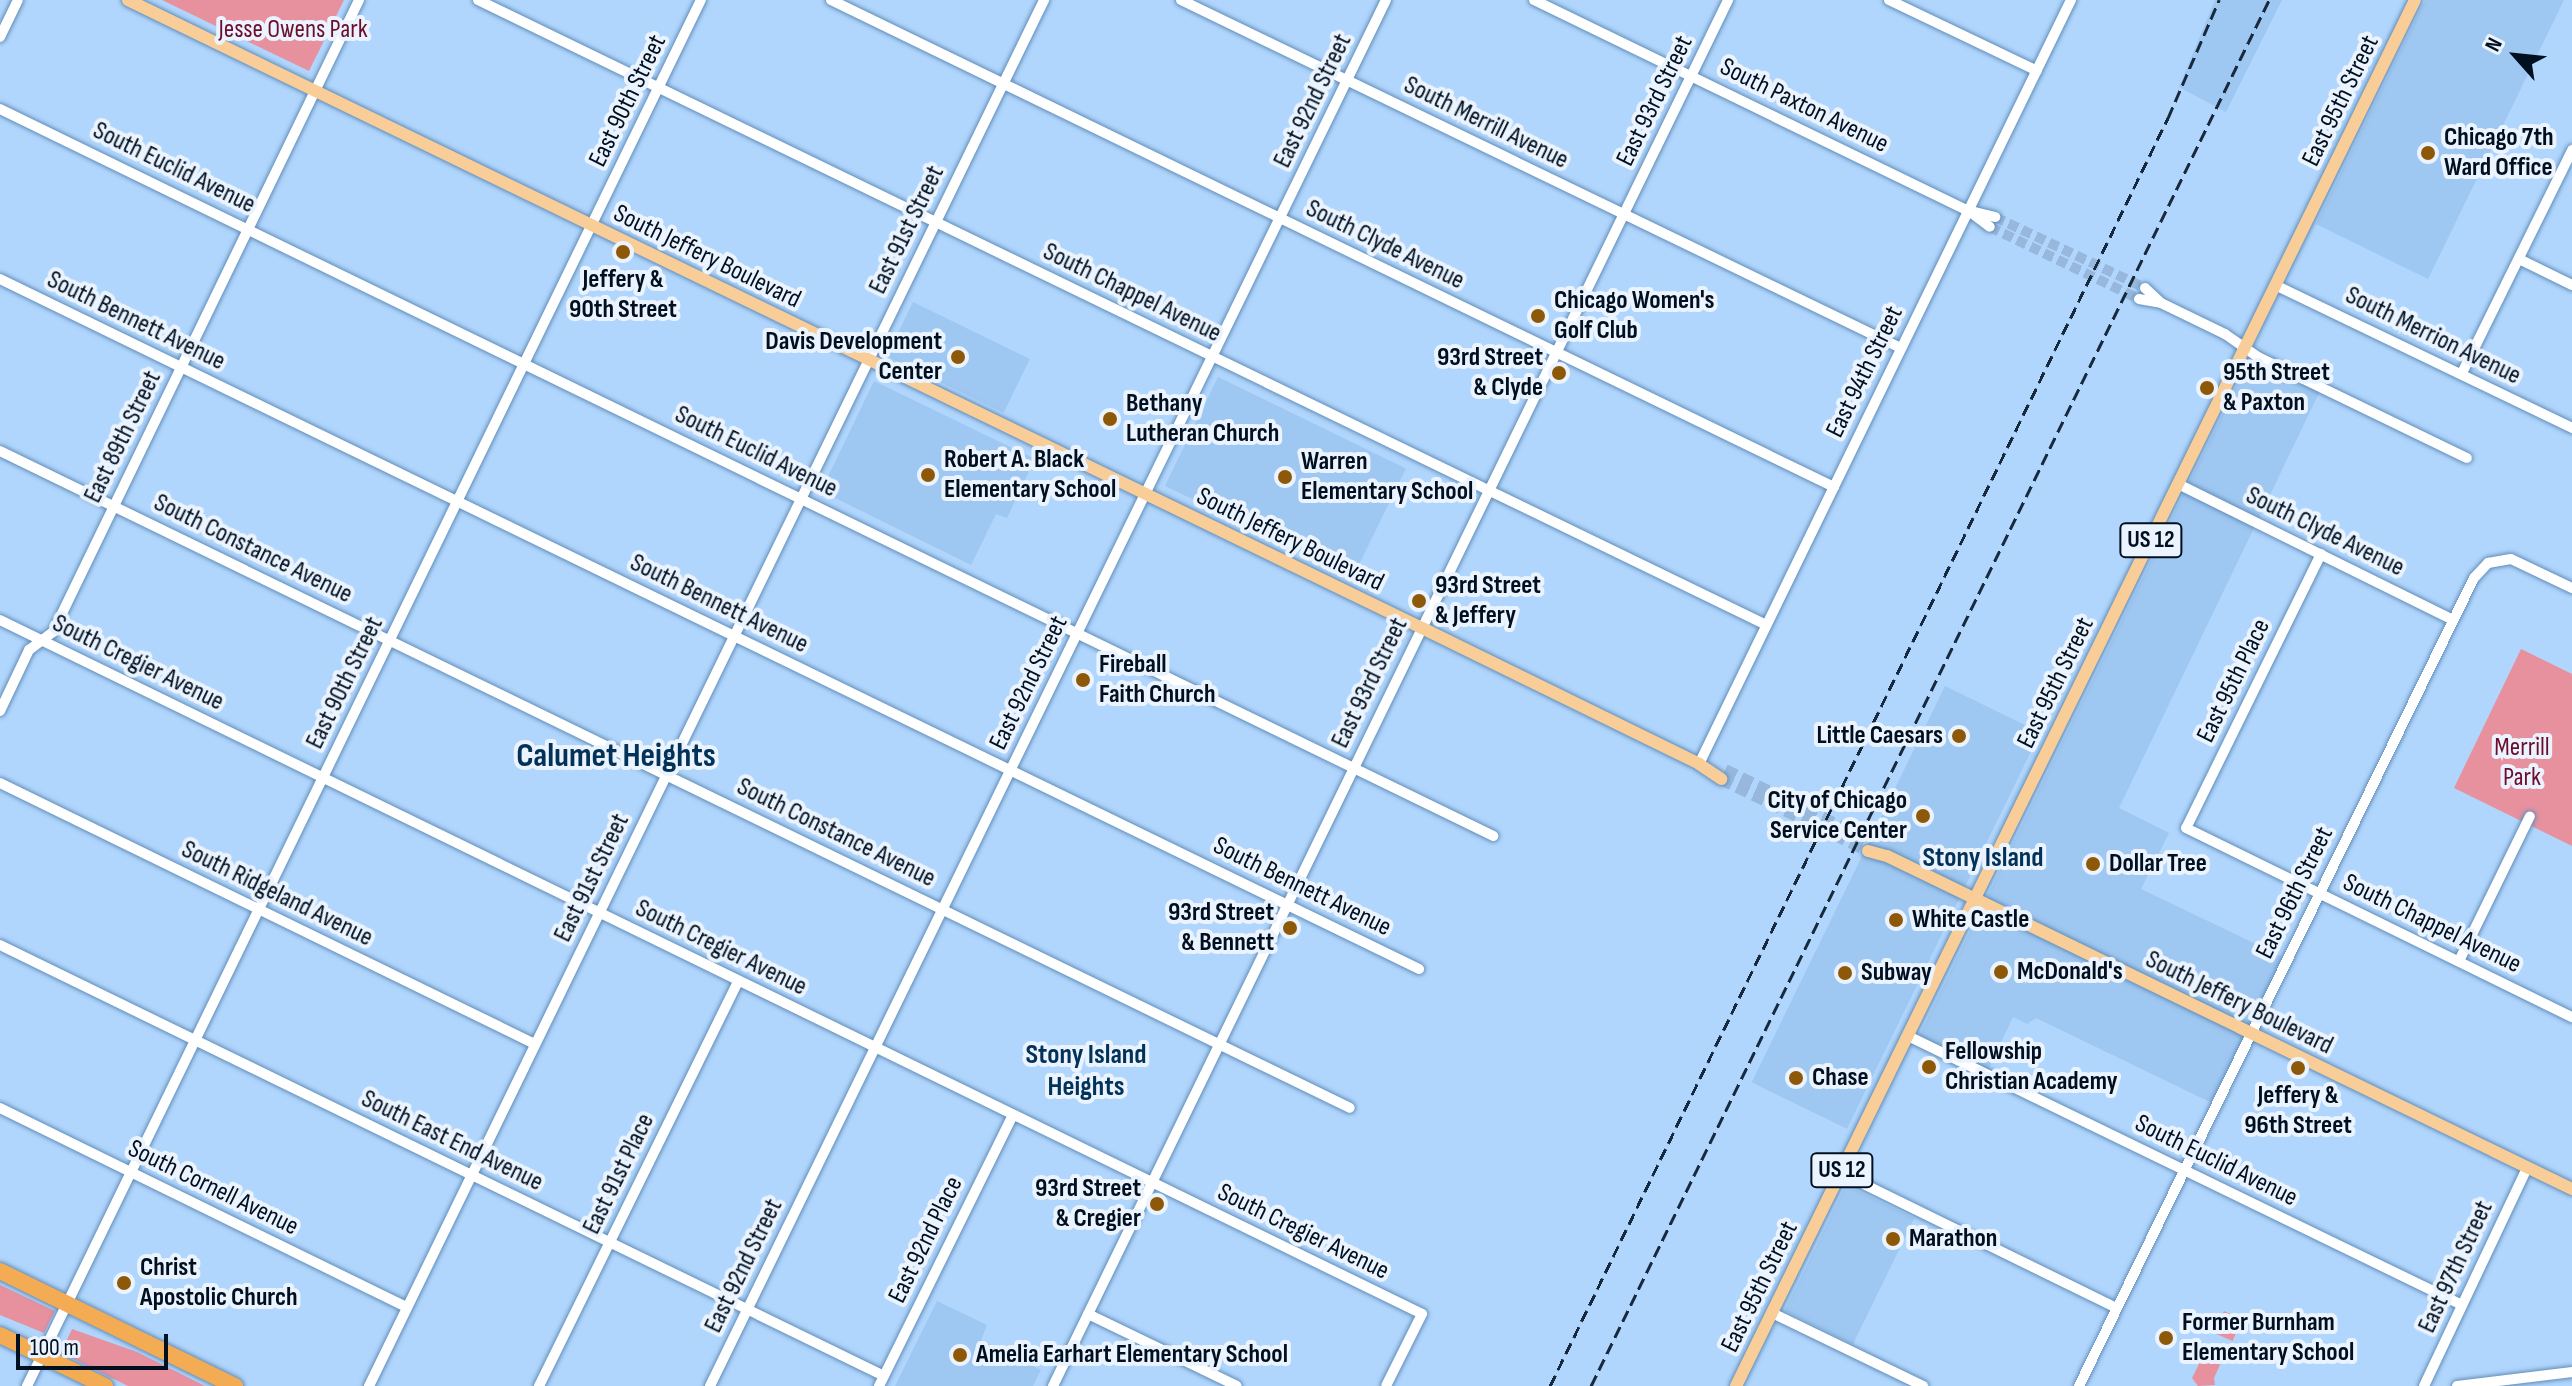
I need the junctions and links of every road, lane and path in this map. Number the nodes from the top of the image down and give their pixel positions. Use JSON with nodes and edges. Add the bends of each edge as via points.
{"nodes":[{"id":1,"x":18,"y":0,"type":"edge"},
{"id":2,"x":128,"y":0,"type":"edge"},
{"id":3,"x":359,"y":0,"type":"edge"},
{"id":4,"x":478,"y":0,"type":"edge"},
{"id":5,"x":701,"y":0,"type":"edge"},
{"id":6,"x":831,"y":0,"type":"edge"},
{"id":7,"x":1044,"y":0,"type":"edge"},
{"id":8,"x":1181,"y":0,"type":"edge"},
{"id":9,"x":1386,"y":0,"type":"edge"},
{"id":10,"x":1534,"y":0,"type":"edge"},
{"id":11,"x":1728,"y":0,"type":"edge"},
{"id":12,"x":1889,"y":0,"type":"edge"},
{"id":13,"x":2071,"y":0,"type":"edge"},
{"id":14,"x":2415,"y":0,"type":"edge"},
{"id":15,"x":0,"y":37,"type":"edge"},
{"id":16,"x":2037,"y":71,"type":"junction"},
{"id":17,"x":1691,"y":76,"type":"junction"},
{"id":18,"x":1347,"y":80,"type":"junction"},
{"id":19,"x":1003,"y":84,"type":"junction"},
{"id":20,"x":659,"y":88,"type":"junction"},
{"id":21,"x":315,"y":91,"type":"junction"},
{"id":22,"x":0,"y":109,"type":"edge"},
{"id":23,"x":2572,"y":150,"type":"edge"},
{"id":24,"x":1969,"y":211,"type":"junction"},
{"id":25,"x":1624,"y":214,"type":"junction"},
{"id":26,"x":1280,"y":218,"type":"junction"},
{"id":27,"x":936,"y":222,"type":"junction"},
{"id":28,"x":1992,"y":222,"type":"tunnel mouth"},
{"id":29,"x":592,"y":225,"type":"junction"},
{"id":30,"x":249,"y":228,"type":"junction"},
{"id":31,"x":2519,"y":259,"type":"junction"},
{"id":32,"x":0,"y":279,"type":"edge"},
{"id":33,"x":2275,"y":285,"type":"junction"},
{"id":34,"x":2572,"y":285,"type":"edge"},
{"id":35,"x":2142,"y":294,"type":"tunnel mouth"},
{"id":36,"x":1901,"y":348,"type":"junction"},
{"id":37,"x":2245,"y":348,"type":"junction"},
{"id":38,"x":1556,"y":352,"type":"junction"},
{"id":39,"x":1212,"y":356,"type":"junction"},
{"id":40,"x":869,"y":360,"type":"junction"},
{"id":41,"x":525,"y":364,"type":"junction"},
{"id":42,"x":182,"y":367,"type":"junction"},
{"id":43,"x":2462,"y":373,"type":"junction"},
{"id":44,"x":2572,"y":428,"type":"edge"},
{"id":45,"x":0,"y":451,"type":"edge"},
{"id":46,"x":2467,"y":458,"type":"dead end"},
{"id":47,"x":2178,"y":484,"type":"junction"},
{"id":48,"x":1834,"y":487,"type":"junction"},
{"id":49,"x":1489,"y":491,"type":"junction"},
{"id":50,"x":1145,"y":494,"type":"junction"},
{"id":51,"x":801,"y":498,"type":"junction"},
{"id":52,"x":458,"y":501,"type":"junction"},
{"id":53,"x":114,"y":506,"type":"junction"},
{"id":54,"x":2321,"y":554,"type":"junction"},
{"id":55,"x":2572,"y":588,"type":"edge"},
{"id":56,"x":0,"y":620,"type":"edge"},
{"id":57,"x":2453,"y":620,"type":"junction"},
{"id":58,"x":1766,"y":625,"type":"junction"},
{"id":59,"x":1422,"y":628,"type":"junction"},
{"id":60,"x":1078,"y":632,"type":"junction"},
{"id":61,"x":734,"y":636,"type":"junction"},
{"id":62,"x":42,"y":640,"type":"junction"},
{"id":63,"x":390,"y":640,"type":"junction"},
{"id":64,"x":0,"y":711,"type":"edge"},
{"id":65,"x":1699,"y":764,"type":"junction"},
{"id":66,"x":1354,"y":767,"type":"junction"},
{"id":67,"x":1011,"y":770,"type":"junction"},
{"id":68,"x":666,"y":775,"type":"junction"},
{"id":69,"x":1723,"y":775,"type":"tunnel mouth"},
{"id":70,"x":323,"y":778,"type":"junction"},
{"id":71,"x":0,"y":783,"type":"edge"},
{"id":72,"x":2530,"y":816,"type":"dead end"},
{"id":73,"x":2186,"y":828,"type":"joint"},
{"id":74,"x":1493,"y":836,"type":"dead end"},
{"id":75,"x":1870,"y":847,"type":"tunnel mouth"},
{"id":76,"x":2319,"y":893,"type":"junction"},
{"id":77,"x":1975,"y":899,"type":"junction"},
{"id":78,"x":1287,"y":905,"type":"junction"},
{"id":79,"x":259,"y":910,"type":"junction"},
{"id":80,"x":943,"y":910,"type":"junction"},
{"id":81,"x":599,"y":913,"type":"junction"},
{"id":82,"x":0,"y":945,"type":"edge"},
{"id":83,"x":2459,"y":961,"type":"junction"},
{"id":84,"x":1419,"y":969,"type":"dead end"},
{"id":85,"x":738,"y":981,"type":"junction"},
{"id":86,"x":2572,"y":1017,"type":"edge"},
{"id":87,"x":2251,"y":1033,"type":"junction"},
{"id":88,"x":1908,"y":1036,"type":"junction"},
{"id":89,"x":196,"y":1040,"type":"junction"},
{"id":90,"x":535,"y":1044,"type":"junction"},
{"id":91,"x":1219,"y":1044,"type":"junction"},
{"id":92,"x":875,"y":1048,"type":"junction"},
{"id":93,"x":0,"y":1108,"type":"edge"},
{"id":94,"x":1350,"y":1108,"type":"dead end"},
{"id":95,"x":1013,"y":1115,"type":"junction"},
{"id":96,"x":2527,"y":1168,"type":"junction"},
{"id":97,"x":2184,"y":1170,"type":"junction"},
{"id":98,"x":131,"y":1172,"type":"junction"},
{"id":99,"x":1841,"y":1173,"type":"junction"},
{"id":100,"x":472,"y":1175,"type":"junction"},
{"id":101,"x":1152,"y":1182,"type":"junction"},
{"id":102,"x":2572,"y":1189,"type":"edge"},
{"id":103,"x":610,"y":1242,"type":"junction"},
{"id":104,"x":0,"y":1271,"type":"edge"},
{"id":105,"x":67,"y":1304,"type":"junction"},
{"id":106,"x":2462,"y":1305,"type":"junction"},
{"id":107,"x":407,"y":1307,"type":"junction"},
{"id":108,"x":2116,"y":1308,"type":"junction"},
{"id":109,"x":747,"y":1310,"type":"junction"},
{"id":110,"x":1772,"y":1313,"type":"junction"},
{"id":111,"x":1088,"y":1314,"type":"junction"},
{"id":112,"x":0,"y":1335,"type":"edge"},
{"id":113,"x":42,"y":1355,"type":"junction"},
{"id":114,"x":2572,"y":1372,"type":"edge"},
{"id":115,"x":881,"y":1381,"type":"edge"},
{"id":116,"x":27,"y":1386,"type":"edge"},
{"id":117,"x":105,"y":1386,"type":"edge"},
{"id":118,"x":235,"y":1386,"type":"edge"},
{"id":119,"x":369,"y":1386,"type":"edge"},
{"id":120,"x":539,"y":1386,"type":"edge"},
{"id":121,"x":710,"y":1386,"type":"edge"},
{"id":122,"x":1053,"y":1386,"type":"edge"},
{"id":123,"x":1237,"y":1386,"type":"edge"},
{"id":124,"x":1386,"y":1386,"type":"edge"},
{"id":125,"x":1736,"y":1386,"type":"edge"},
{"id":126,"x":1923,"y":1386,"type":"edge"},
{"id":127,"x":2079,"y":1386,"type":"edge"},
{"id":128,"x":2424,"y":1386,"type":"edge"},
{"id":129,"x":2457,"y":1386,"type":"edge"}],
"edges":[{"from":1,"to":15,"type":"street"},
{"from":2,"to":21,"type":"main road","name":"South Jeffery Boulevard"},
{"from":3,"to":21,"type":"street","name":"East 89th Street"},
{"from":4,"to":20,"type":"street","name":"South Chappel Avenue"},
{"from":5,"to":20,"type":"street","name":"East 90th Street"},
{"from":6,"to":19,"type":"street","name":"South Clyde Avenue"},
{"from":7,"to":19,"type":"street","name":"East 91st Street"},
{"from":8,"to":18,"type":"street","name":"South Merrill Avenue"},
{"from":9,"to":18,"type":"street","name":"East 92nd Street"},
{"from":10,"to":17,"type":"street","name":"South Paxton Avenue"},
{"from":11,"to":17,"type":"street","name":"East 93rd Street"},
{"from":12,"to":16,"type":"street"},
{"from":13,"to":16,"type":"street","name":"East 94th Street"},
{"from":14,"to":33,"type":"main road","name":"East 95th Street","number":"US 12"},
{"from":16,"to":24,"type":"street","name":"East 94th Street"},
{"from":17,"to":24,"type":"street","name":"South Paxton Avenue"},
{"from":17,"to":25,"type":"street","name":"East 93rd Street"},
{"from":18,"to":25,"type":"street","name":"South Merrill Avenue"},
{"from":18,"to":26,"type":"street","name":"East 92nd Street"},
{"from":19,"to":26,"type":"street","name":"South Clyde Avenue"},
{"from":19,"to":27,"type":"street","name":"East 91st Street"},
{"from":20,"to":27,"type":"street","name":"South Chappel Avenue"},
{"from":20,"to":29,"type":"street","name":"East 90th Street"},
{"from":21,"to":29,"type":"main road","name":"South Jeffery Boulevard"},
{"from":21,"to":30,"type":"street","name":"East 89th Street"},
{"from":22,"to":30,"type":"street","name":"South Euclid Avenue"},
{"from":23,"to":31,"type":"street"},
{"from":24,"to":28,"type":"street","name":"South Paxton Avenue"},
{"from":24,"to":36,"type":"street","name":"East 94th Street"},
{"from":25,"to":36,"type":"street","name":"South Merrill Avenue"},
{"from":25,"to":38,"type":"street","name":"East 93rd Street"},
{"from":26,"to":38,"type":"street","name":"South Clyde Avenue"},
{"from":26,"to":39,"type":"street","name":"East 92nd Street"},
{"from":27,"to":39,"type":"street","name":"South Chappel Avenue"},
{"from":27,"to":40,"type":"street","name":"East 91st Street"},
{"from":29,"to":40,"type":"main road","name":"South Jeffery Boulevard"},
{"from":29,"to":41,"type":"street","name":"East 90th Street"},
{"from":30,"to":41,"type":"street","name":"South Euclid Avenue"},
{"from":30,"to":42,"type":"street","name":"East 89th Street"},
{"from":31,"to":34,"type":"street"},
{"from":31,"to":43,"type":"street"},
{"from":32,"to":42,"type":"street","name":"South Bennett Avenue"},
{"from":33,"to":37,"type":"main road","name":"East 95th Street","number":"US 12"},
{"from":33,"to":43,"type":"street","name":"South Merrion Avenue"},
{"from":35,"to":37,"type":"street"},
{"from":36,"to":48,"type":"street","name":"East 94th Street"},
{"from":37,"to":46,"type":"street"},
{"from":37,"to":47,"type":"main road","name":"East 95th Street","number":"US 12"},
{"from":38,"to":48,"type":"street","name":"South Clyde Avenue"},
{"from":38,"to":49,"type":"street","name":"East 93rd Street"},
{"from":39,"to":49,"type":"street","name":"South Chappel Avenue"},
{"from":39,"to":50,"type":"street","name":"East 92nd Street"},
{"from":40,"to":50,"type":"main road","name":"South Jeffery Boulevard"},
{"from":40,"to":51,"type":"street","name":"East 91st Street"},
{"from":41,"to":51,"type":"street","name":"South Euclid Avenue"},
{"from":41,"to":52,"type":"street","name":"East 90th Street"},
{"from":42,"to":52,"type":"street","name":"South Bennett Avenue"},
{"from":42,"to":53,"type":"street","name":"East 89th Street"},
{"from":43,"to":44,"type":"street","name":"South Merrion Avenue"},
{"from":45,"to":53,"type":"street","name":"South Constance Avenue"},
{"from":47,"to":54,"type":"street","name":"South Clyde Avenue"},
{"from":47,"to":77,"type":"main road","name":"East 95th Street","number":"US 12"},
{"from":48,"to":58,"type":"street","name":"East 94th Street"},
{"from":49,"to":58,"type":"street","name":"South Chappel Avenue"},
{"from":49,"to":59,"type":"street","name":"East 93rd Street"},
{"from":50,"to":59,"type":"main road","name":"South Jeffery Boulevard"},
{"from":50,"to":60,"type":"street","name":"East 92nd Street"},
{"from":51,"to":60,"type":"street","name":"South Euclid Avenue"},
{"from":51,"to":61,"type":"street","name":"East 91st Street"},
{"from":52,"to":61,"type":"street","name":"South Bennett Avenue"},
{"from":52,"to":63,"type":"street","name":"East 90th Street"},
{"from":53,"to":62,"type":"street","name":"East 89th Street","via":[[53,632]]},
{"from":53,"to":63,"type":"street","name":"South Constance Avenue"},
{"from":54,"to":57,"type":"street","name":"South Clyde Avenue"},
{"from":54,"to":73,"type":"street","name":"East 95th Place"},
{"from":55,"to":57,"type":"street","name":"East 96th Street","via":[[2520,562],[2500,559],[2481,568]]},
{"from":56,"to":62,"type":"street","name":"South Cregier Avenue"},
{"from":57,"to":76,"type":"street","name":"East 96th Street"},
{"from":58,"to":65,"type":"street","name":"East 94th Street"},
{"from":59,"to":65,"type":"main road","name":"South Jeffery Boulevard"},
{"from":59,"to":66,"type":"street","name":"East 93rd Street"},
{"from":60,"to":66,"type":"street","name":"South Euclid Avenue"},
{"from":60,"to":67,"type":"street","name":"East 92nd Street"},
{"from":61,"to":67,"type":"street","name":"South Bennett Avenue"},
{"from":61,"to":68,"type":"street","name":"East 91st Street"},
{"from":62,"to":64,"type":"street","name":"East 89th Street","via":[[29,650]]},
{"from":62,"to":70,"type":"street","name":"South Cregier Avenue"},
{"from":63,"to":68,"type":"street","name":"South Constance Avenue"},
{"from":63,"to":70,"type":"street","name":"East 90th Street"},
{"from":65,"to":69,"type":"main road","name":"South Jeffery Boulevard"},
{"from":66,"to":74,"type":"street","name":"South Euclid Avenue"},
{"from":66,"to":78,"type":"street","name":"East 93rd Street"},
{"from":67,"to":78,"type":"street","name":"South Bennett Avenue"},
{"from":67,"to":80,"type":"street","name":"East 92nd Street"},
{"from":68,"to":80,"type":"street","name":"South Constance Avenue"},
{"from":68,"to":81,"type":"street","name":"East 91st Street"},
{"from":70,"to":79,"type":"street","name":"East 90th Street"},
{"from":70,"to":81,"type":"street","name":"South Cregier Avenue"},
{"from":71,"to":79,"type":"street","name":"South Ridgeland Avenue"},
{"from":72,"to":83,"type":"street"},
{"from":73,"to":76,"type":"street","name":"South Chappel Avenue"},
{"from":75,"to":77,"type":"main road","name":"South Jeffery Boulevard"},
{"from":76,"to":83,"type":"street","name":"South Chappel Avenue"},
{"from":76,"to":87,"type":"street","name":"East 96th Street"},
{"from":77,"to":87,"type":"main road","name":"South Jeffery Boulevard"},
{"from":77,"to":88,"type":"main road","name":"East 95th Street","number":"US 12"},
{"from":78,"to":84,"type":"street","name":"South Bennett Avenue"},
{"from":78,"to":91,"type":"street","name":"East 93rd Street"},
{"from":79,"to":89,"type":"street","name":"East 90th Street"},
{"from":79,"to":90,"type":"street","name":"South Ridgeland Avenue"},
{"from":80,"to":91,"type":"street","name":"South Constance Avenue"},
{"from":80,"to":92,"type":"street","name":"East 92nd Street"},
{"from":81,"to":85,"type":"street","name":"South Cregier Avenue"},
{"from":81,"to":90,"type":"street","name":"East 91st Street"},
{"from":82,"to":89,"type":"street","name":"South East End Avenue"},
{"from":83,"to":86,"type":"street","name":"South Chappel Avenue"},
{"from":85,"to":92,"type":"street","name":"South Cregier Avenue"},
{"from":85,"to":103,"type":"street","name":"East 91st Place"},
{"from":87,"to":96,"type":"main road","name":"South Jeffery Boulevard"},
{"from":87,"to":97,"type":"street","name":"East 96th Street"},
{"from":88,"to":97,"type":"street","name":"South Euclid Avenue"},
{"from":88,"to":99,"type":"main road","name":"East 95th Street","number":"US 12"},
{"from":89,"to":98,"type":"street","name":"East 90th Street"},
{"from":89,"to":100,"type":"street","name":"South East End Avenue"},
{"from":90,"to":100,"type":"street","name":"East 91st Street"},
{"from":91,"to":94,"type":"street","name":"South Constance Avenue"},
{"from":91,"to":101,"type":"street","name":"East 93rd Street"},
{"from":92,"to":95,"type":"street","name":"South Cregier Avenue"},
{"from":92,"to":109,"type":"street","name":"East 92nd Street"},
{"from":93,"to":98,"type":"street","name":"South Cornell Avenue"},
{"from":95,"to":101,"type":"street","name":"South Cregier Avenue"},
{"from":95,"to":115,"type":"street","name":"East 92nd Place"},
{"from":96,"to":102,"type":"main road","name":"South Jeffery Boulevard"},
{"from":96,"to":106,"type":"street","name":"East 97th Street"},
{"from":97,"to":106,"type":"street","name":"South Euclid Avenue"},
{"from":97,"to":108,"type":"street","name":"East 96th Street"},
{"from":98,"to":105,"type":"street","name":"East 90th Street"},
{"from":98,"to":107,"type":"street","name":"South Cornell Avenue"},
{"from":99,"to":108,"type":"street"},
{"from":99,"to":110,"type":"main road","name":"East 95th Street","number":"US 12"},
{"from":100,"to":103,"type":"street","name":"South East End Avenue"},
{"from":100,"to":107,"type":"street","name":"East 91st Street"},
{"from":101,"to":111,"type":"street","name":"East 93rd Street"},
{"from":101,"to":124,"type":"street","name":"South Cregier Avenue","via":[[1422,1314]]},
{"from":103,"to":109,"type":"street","name":"South East End Avenue"},
{"from":103,"to":120,"type":"street","name":"East 91st Place"},
{"from":104,"to":105,"type":"highway"},
{"from":105,"to":113,"type":"street","name":"East 90th Street"},
{"from":105,"to":118,"type":"highway"},
{"from":106,"to":128,"type":"street","name":"East 97th Street"},
{"from":107,"to":119,"type":"street","name":"East 91st Street"},
{"from":108,"to":127,"type":"street","name":"East 96th Street"},
{"from":109,"to":115,"type":"street","name":"South East End Avenue"},
{"from":109,"to":121,"type":"street","name":"East 92nd Street"},
{"from":110,"to":125,"type":"main road","name":"East 95th Street","number":"US 12"},
{"from":110,"to":126,"type":"street"},
{"from":111,"to":122,"type":"street","name":"East 93rd Street"},
{"from":111,"to":123,"type":"street"},
{"from":112,"to":113,"type":"highway"},
{"from":113,"to":116,"type":"street","name":"East 90th Street"},
{"from":113,"to":117,"type":"highway"},
{"from":114,"to":129,"type":"street"}]}
